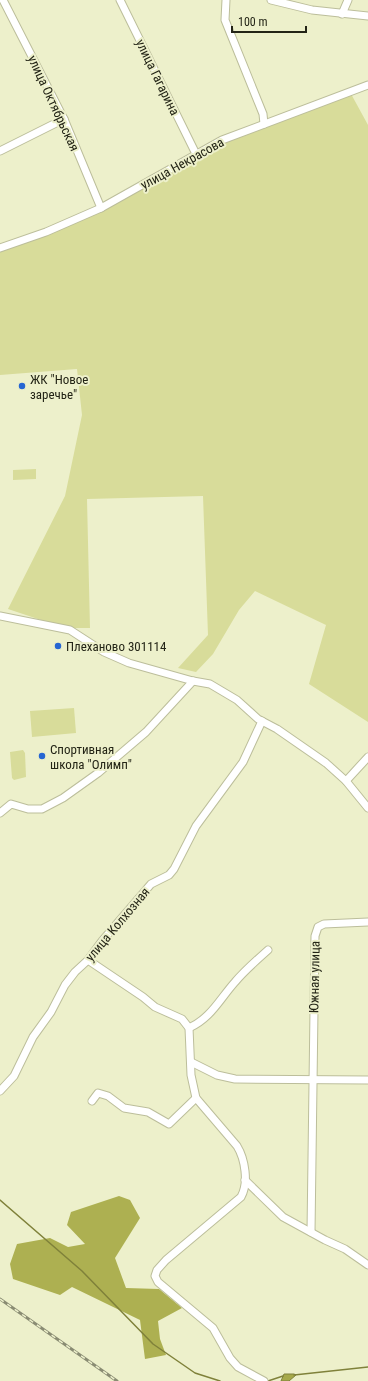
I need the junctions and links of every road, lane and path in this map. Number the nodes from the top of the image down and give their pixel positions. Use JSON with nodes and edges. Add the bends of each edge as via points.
{"nodes":[{"id":1,"x":12,"y":0,"type":"edge"},
{"id":2,"x":120,"y":0,"type":"edge"},
{"id":3,"x":226,"y":0,"type":"edge"},
{"id":4,"x":271,"y":0,"type":"edge"},
{"id":5,"x":348,"y":0,"type":"edge"},
{"id":6,"x":4,"y":2,"type":"edge"},
{"id":7,"x":342,"y":14,"type":"junction"},
{"id":8,"x":368,"y":16,"type":"edge"},
{"id":9,"x":368,"y":85,"type":"edge"},
{"id":10,"x":64,"y":119,"type":"junction"},
{"id":11,"x":264,"y":124,"type":"junction"},
{"id":12,"x":0,"y":151,"type":"edge"},
{"id":13,"x":196,"y":154,"type":"junction"},
{"id":14,"x":101,"y":208,"type":"junction"},
{"id":15,"x":0,"y":248,"type":"edge"},
{"id":16,"x":0,"y":616,"type":"edge"},
{"id":17,"x":194,"y":682,"type":"junction"},
{"id":18,"x":262,"y":721,"type":"junction"},
{"id":19,"x":368,"y":757,"type":"edge"},
{"id":20,"x":346,"y":781,"type":"junction"},
{"id":21,"x":368,"y":808,"type":"edge"},
{"id":22,"x":0,"y":813,"type":"edge"},
{"id":23,"x":368,"y":922,"type":"edge"},
{"id":24,"x":268,"y":950,"type":"dead end"},
{"id":25,"x":88,"y":960,"type":"junction"},
{"id":26,"x":189,"y":1028,"type":"junction"},
{"id":27,"x":191,"y":1062,"type":"junction"},
{"id":28,"x":314,"y":1079,"type":"junction"},
{"id":29,"x":368,"y":1080,"type":"edge"},
{"id":30,"x":0,"y":1091,"type":"edge"},
{"id":31,"x":196,"y":1098,"type":"junction"},
{"id":32,"x":92,"y":1101,"type":"dead end"},
{"id":33,"x":245,"y":1180,"type":"junction"},
{"id":34,"x":311,"y":1232,"type":"junction"},
{"id":35,"x":368,"y":1265,"type":"edge"},
{"id":36,"x":264,"y":1381,"type":"edge"}],
"edges":[{"from":1,"to":6,"type":"street"},
{"from":2,"to":13,"type":"street","name":"улица Гагарина"},
{"from":3,"to":11,"type":"street","via":[[225,20],[260,107]]},
{"from":4,"to":7,"type":"street"},
{"from":5,"to":7,"type":"street"},
{"from":6,"to":10,"type":"street","name":"улица Октябрьская"},
{"from":7,"to":8,"type":"street"},
{"from":9,"to":11,"type":"street","name":"улица Некрасова"},
{"from":10,"to":12,"type":"street"},
{"from":10,"to":14,"type":"street","name":"улица Октябрьская"},
{"from":11,"to":13,"type":"street","name":"улица Некрасова","via":[[222,140]]},
{"from":13,"to":14,"type":"street","name":"улица Некрасова"},
{"from":14,"to":15,"type":"street","name":"улица Некрасова","via":[[46,232]]},
{"from":16,"to":17,"type":"street","via":[[70,630],[104,652]]},
{"from":17,"to":18,"type":"street","via":[[210,684],[230,695]]},
{"from":17,"to":22,"type":"street","via":[[146,732],[98,773],[63,798],[45,809],[32,810],[11,804]]},
{"from":18,"to":20,"type":"street","via":[[326,763]]},
{"from":18,"to":25,"type":"street","name":"улица Колхозная","via":[[243,762],[196,826],[174,869],[169,875],[151,884]]},
{"from":19,"to":20,"type":"street"},
{"from":20,"to":21,"type":"street"},
{"from":23,"to":28,"type":"street","name":"Южная улица","via":[[324,924],[316,931]]},
{"from":24,"to":26,"type":"street","via":[[236,980],[211,1012]]},
{"from":25,"to":26,"type":"street","via":[[155,1007],[182,1019]]},
{"from":25,"to":30,"type":"street","name":"улица Колхозная","via":[[65,985],[33,1038],[14,1076]]},
{"from":26,"to":27,"type":"street"},
{"from":27,"to":28,"type":"street","via":[[217,1075],[235,1079]]},
{"from":27,"to":31,"type":"street"},
{"from":28,"to":29,"type":"street"},
{"from":28,"to":34,"type":"street","name":"Южная улица"},
{"from":31,"to":32,"type":"street","via":[[169,1124],[148,1112],[124,1108],[103,1094],[98,1093]]},
{"from":31,"to":33,"type":"street","via":[[240,1150]]},
{"from":33,"to":34,"type":"street","via":[[279,1214]]},
{"from":33,"to":36,"type":"street","via":[[244,1192],[237,1201],[171,1255],[156,1272],[156,1278],[213,1328],[235,1364]]},
{"from":34,"to":35,"type":"street","via":[[345,1249]]}]}
